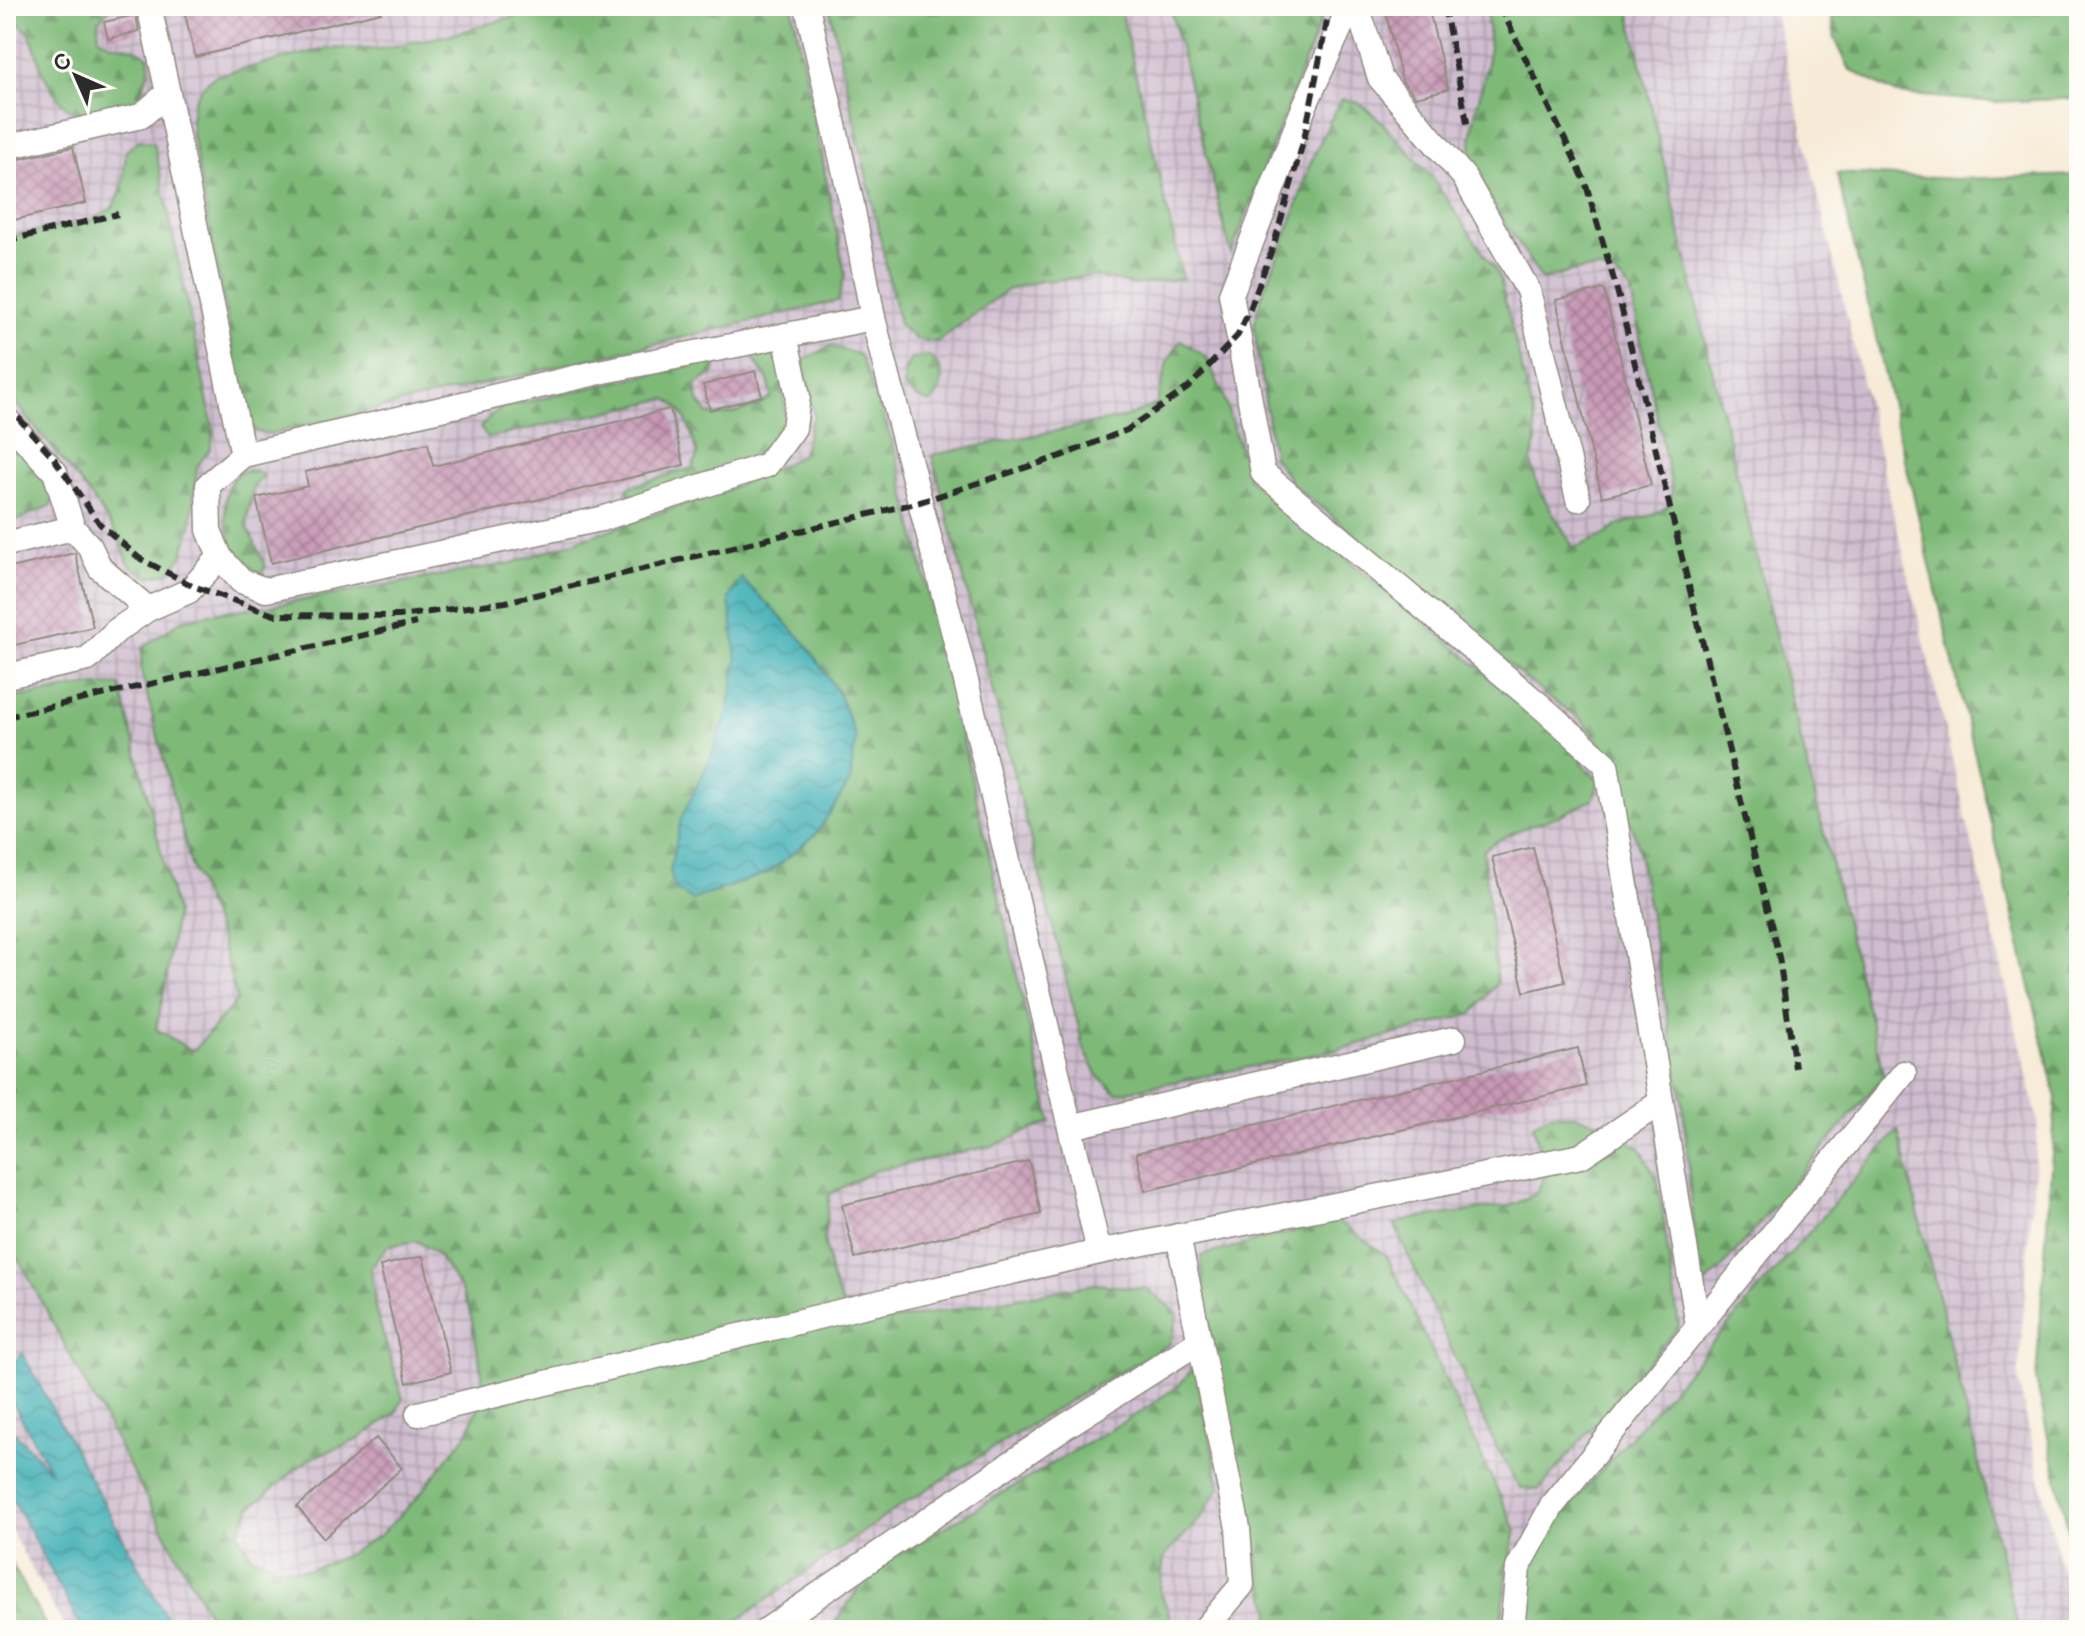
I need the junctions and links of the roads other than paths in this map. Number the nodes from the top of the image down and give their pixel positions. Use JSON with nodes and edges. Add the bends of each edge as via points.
{"nodes":[{"id":1,"x":149,"y":6,"type":"edge"},
{"id":2,"x":807,"y":6,"type":"edge"},
{"id":3,"x":1350,"y":6,"type":"edge"},
{"id":4,"x":1357,"y":6,"type":"edge"},
{"id":5,"x":168,"y":93,"type":"junction"},
{"id":6,"x":6,"y":147,"type":"edge"},
{"id":7,"x":873,"y":318,"type":"junction"},
{"id":8,"x":785,"y":335,"type":"junction"},
{"id":9,"x":6,"y":419,"type":"edge"},
{"id":10,"x":243,"y":455,"type":"junction"},
{"id":11,"x":1578,"y":499,"type":"dead end"},
{"id":12,"x":73,"y":528,"type":"junction"},
{"id":13,"x":6,"y":544,"type":"edge"},
{"id":14,"x":220,"y":557,"type":"junction"},
{"id":15,"x":148,"y":609,"type":"junction"},
{"id":16,"x":6,"y":676,"type":"edge"},
{"id":17,"x":1454,"y":1039,"type":"dead end"},
{"id":18,"x":1904,"y":1073,"type":"dead end"},
{"id":19,"x":1661,"y":1102,"type":"junction"},
{"id":20,"x":1070,"y":1127,"type":"junction"},
{"id":21,"x":1178,"y":1236,"type":"junction"},
{"id":22,"x":1099,"y":1252,"type":"junction"},
{"id":23,"x":1698,"y":1326,"type":"junction"},
{"id":24,"x":1200,"y":1341,"type":"junction"},
{"id":25,"x":418,"y":1414,"type":"dead end"},
{"id":26,"x":767,"y":1630,"type":"edge"},
{"id":27,"x":1204,"y":1630,"type":"edge"},
{"id":28,"x":1512,"y":1630,"type":"edge"}],
"edges":[{"from":1,"to":5,"type":"lane"},
{"from":2,"to":7,"type":"lane"},
{"from":3,"to":19,"type":"lane","via":[[1231,294],[1263,473],[1606,764]]},
{"from":4,"to":11,"type":"lane","via":[[1380,78],[1464,177],[1528,290]]},
{"from":5,"to":6,"type":"lane","via":[[141,116]]},
{"from":5,"to":10,"type":"lane"},
{"from":7,"to":8,"type":"lane"},
{"from":7,"to":20,"type":"lane","via":[[966,681]]},
{"from":8,"to":10,"type":"lane"},
{"from":8,"to":14,"type":"lane","via":[[798,396],[794,428],[767,465],[601,519],[266,590],[241,581]]},
{"from":9,"to":12,"type":"lane","via":[[55,472]]},
{"from":10,"to":14,"type":"lane","via":[[208,485],[209,530]]},
{"from":12,"to":13,"type":"lane"},
{"from":12,"to":15,"type":"lane","via":[[100,568]]},
{"from":14,"to":15,"type":"lane","via":[[189,591]]},
{"from":15,"to":16,"type":"lane","via":[[88,659]]},
{"from":17,"to":20,"type":"lane"},
{"from":18,"to":23,"type":"lane"},
{"from":19,"to":21,"type":"lane","via":[[1581,1156]]},
{"from":19,"to":23,"type":"lane"},
{"from":20,"to":22,"type":"lane"},
{"from":21,"to":22,"type":"lane"},
{"from":21,"to":24,"type":"lane"},
{"from":22,"to":25,"type":"lane"},
{"from":23,"to":28,"type":"lane","via":[[1552,1506],[1518,1568]]},
{"from":24,"to":26,"type":"lane"},
{"from":24,"to":27,"type":"lane","via":[[1238,1528],[1242,1585]]}]}
